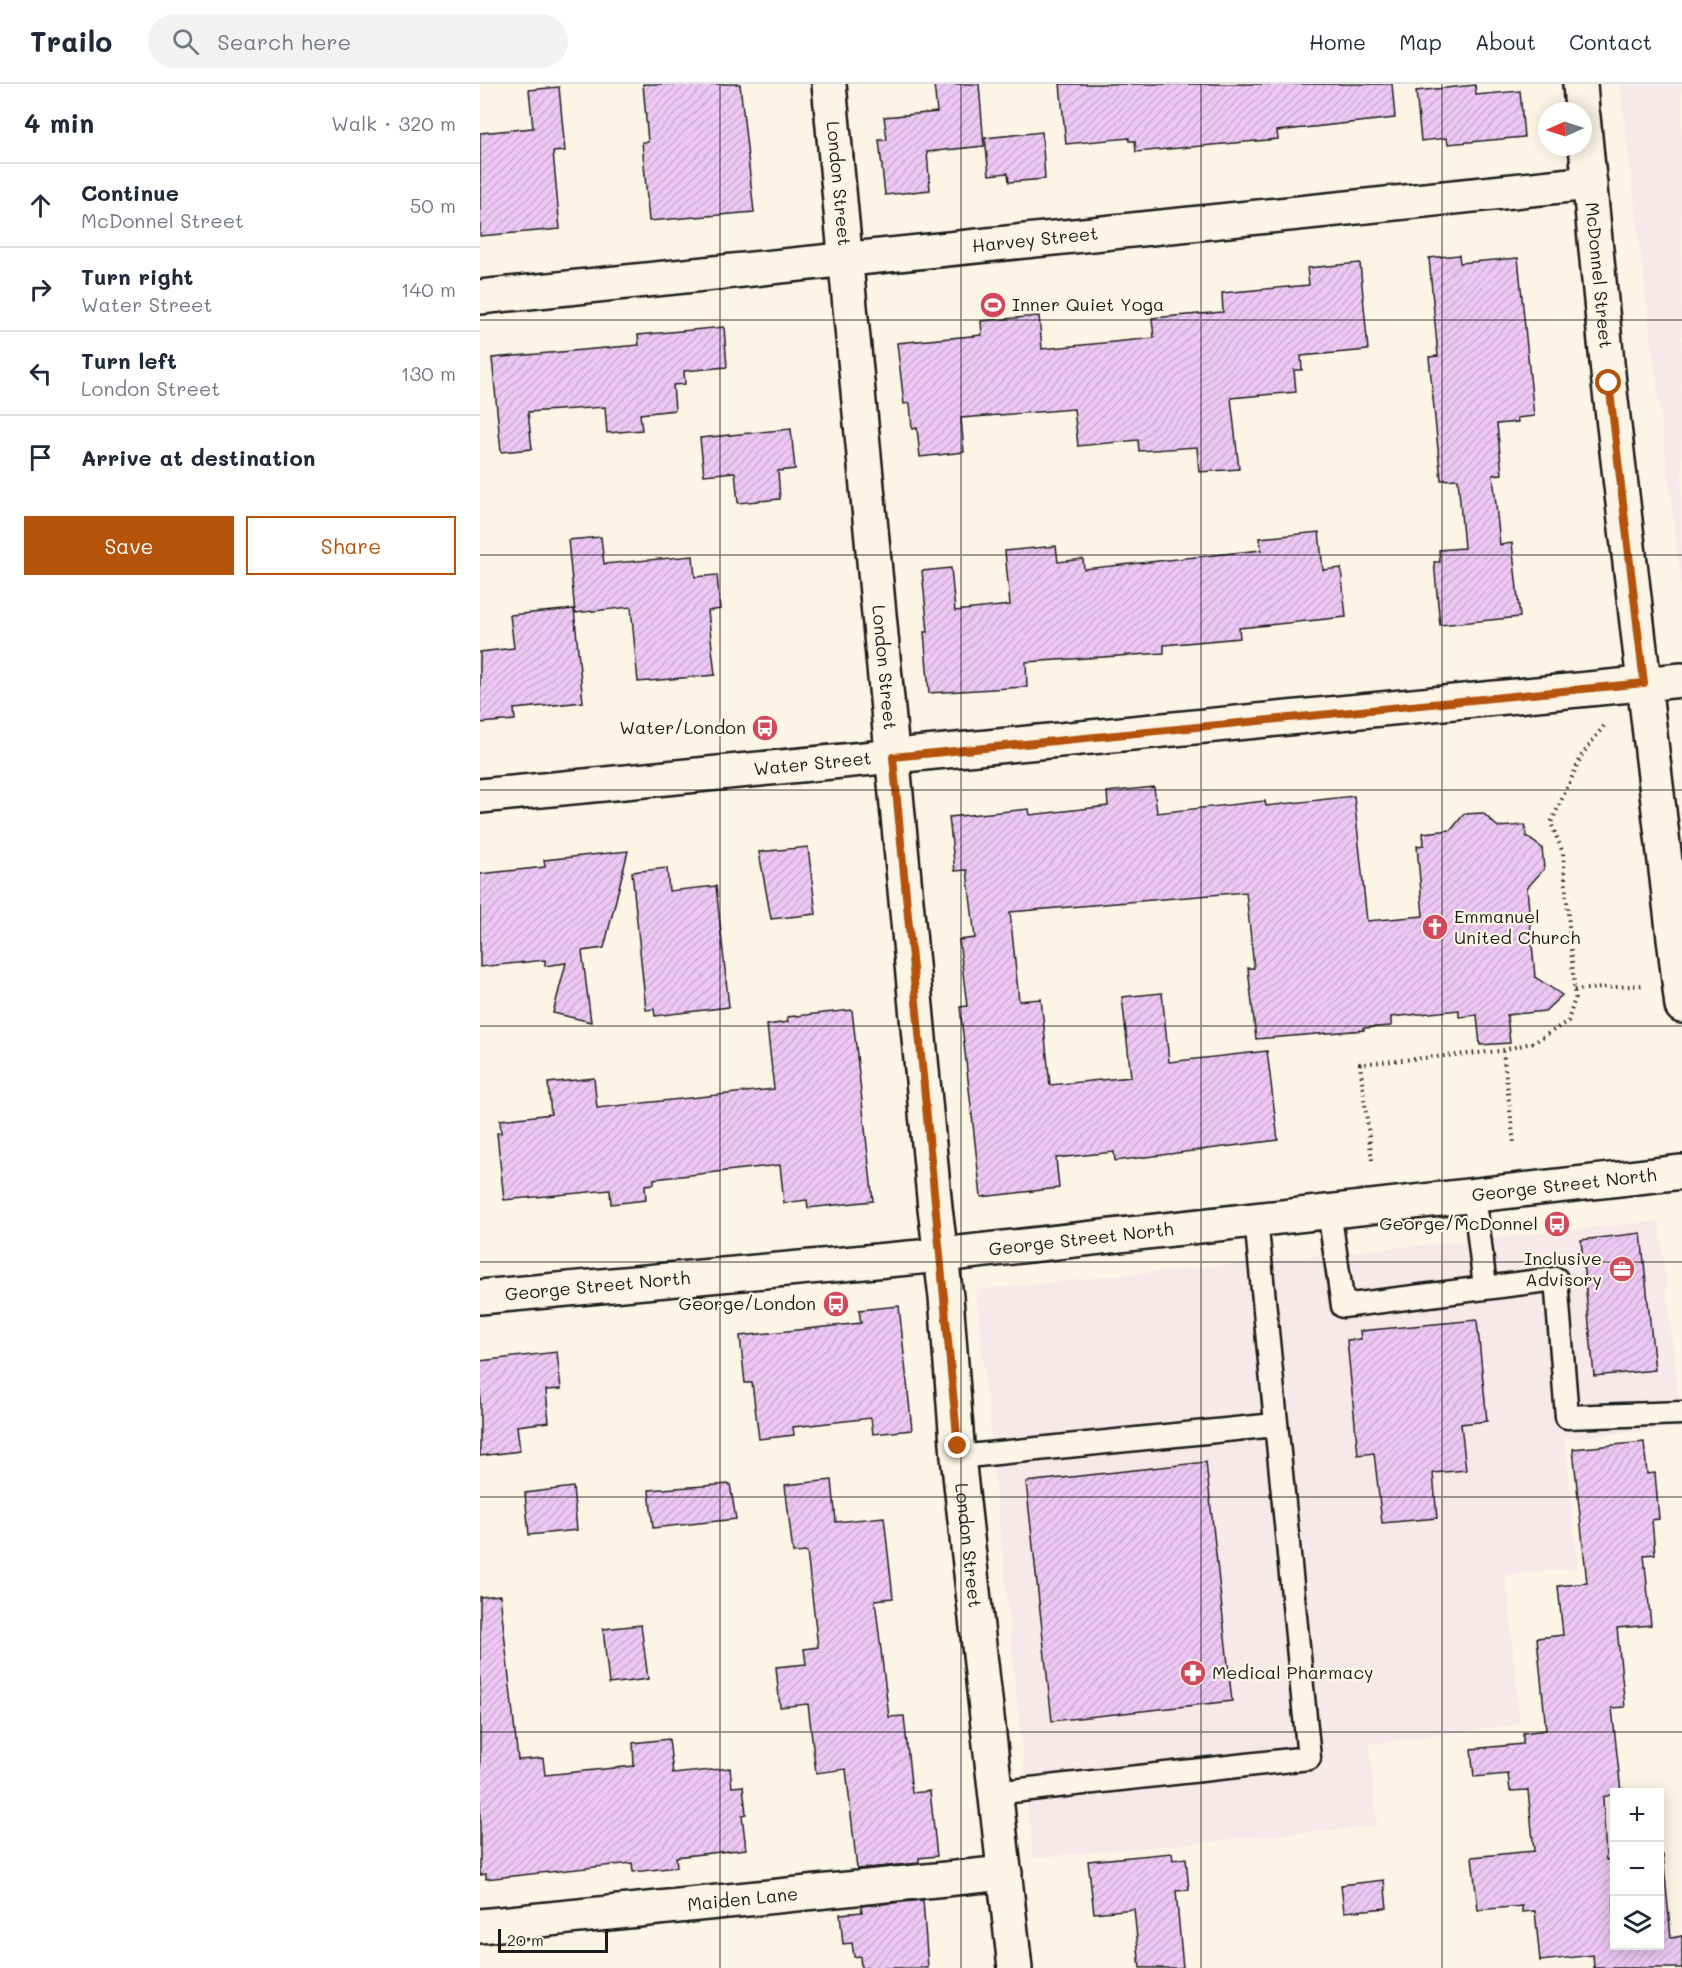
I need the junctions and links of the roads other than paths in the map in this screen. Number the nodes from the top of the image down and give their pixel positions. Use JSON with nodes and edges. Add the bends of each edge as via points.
{"nodes":[{"id":1,"x":829,"y":84,"type":"edge"},
{"id":2,"x":1580,"y":84,"type":"edge"},
{"id":3,"x":1581,"y":102,"type":"edge"},
{"id":4,"x":1587,"y":156,"type":"edge"},
{"id":5,"x":1590,"y":183,"type":"junction"},
{"id":6,"x":846,"y":258,"type":"junction"},
{"id":7,"x":480,"y":297,"type":"edge"},
{"id":8,"x":1682,"y":680,"type":"edge"},
{"id":9,"x":1644,"y":683,"type":"junction"},
{"id":10,"x":893,"y":757,"type":"junction"},
{"id":11,"x":480,"y":796,"type":"edge"},
{"id":12,"x":1682,"y":1006,"type":"edge"},
{"id":13,"x":1682,"y":1172,"type":"edge"},
{"id":14,"x":1474,"y":1194,"type":"junction"},
{"id":15,"x":1329,"y":1210,"type":"junction"},
{"id":16,"x":1256,"y":1219,"type":"junction"},
{"id":17,"x":942,"y":1255,"type":"junction"},
{"id":18,"x":1485,"y":1287,"type":"junction"},
{"id":19,"x":480,"y":1297,"type":"edge"},
{"id":20,"x":1682,"y":1413,"type":"edge"},
{"id":21,"x":1275,"y":1425,"type":"junction"},
{"id":22,"x":958,"y":1457,"type":"junction"},
{"id":23,"x":995,"y":1793,"type":"junction"},
{"id":24,"x":1005,"y":1873,"type":"junction"},
{"id":25,"x":480,"y":1926,"type":"edge"},
{"id":26,"x":1015,"y":1968,"type":"edge"}],
"edges":[{"from":1,"to":6,"type":"street","name":"London Street"},
{"from":2,"to":3,"type":"street"},
{"from":4,"to":5,"type":"street","name":"McDonnel Street"},
{"from":5,"to":6,"type":"street","name":"Harvey Street"},
{"from":5,"to":9,"type":"street","name":"McDonnel Street"},
{"from":6,"to":7,"type":"street","name":"Harvey Street"},
{"from":6,"to":10,"type":"street","name":"London Street"},
{"from":8,"to":9,"type":"street","name":"Water Street"},
{"from":9,"to":10,"type":"street","name":"Water Street"},
{"from":9,"to":12,"type":"street","name":"McDonnel Street"},
{"from":10,"to":11,"type":"street","name":"Water Street"},
{"from":10,"to":17,"type":"street","name":"London Street"},
{"from":13,"to":14,"type":"street","name":"George Street North"},
{"from":14,"to":15,"type":"street","name":"George Street North"},
{"from":14,"to":18,"type":"lane"},
{"from":15,"to":16,"type":"street","name":"George Street North"},
{"from":15,"to":18,"type":"lane","via":[[1343,1306]]},
{"from":16,"to":17,"type":"street","name":"George Street North"},
{"from":16,"to":21,"type":"lane"},
{"from":17,"to":19,"type":"street","name":"George Street North"},
{"from":17,"to":22,"type":"street","name":"London Street"},
{"from":18,"to":20,"type":"lane","via":[[1556,1279],[1567,1417]]},
{"from":21,"to":22,"type":"lane"},
{"from":21,"to":23,"type":"lane","via":[[1309,1758]]},
{"from":22,"to":23,"type":"street","name":"London Street"},
{"from":23,"to":24,"type":"street","name":"London Street"},
{"from":24,"to":25,"type":"street","name":"Maiden Lane"},
{"from":24,"to":26,"type":"street","name":"London Street"}]}
